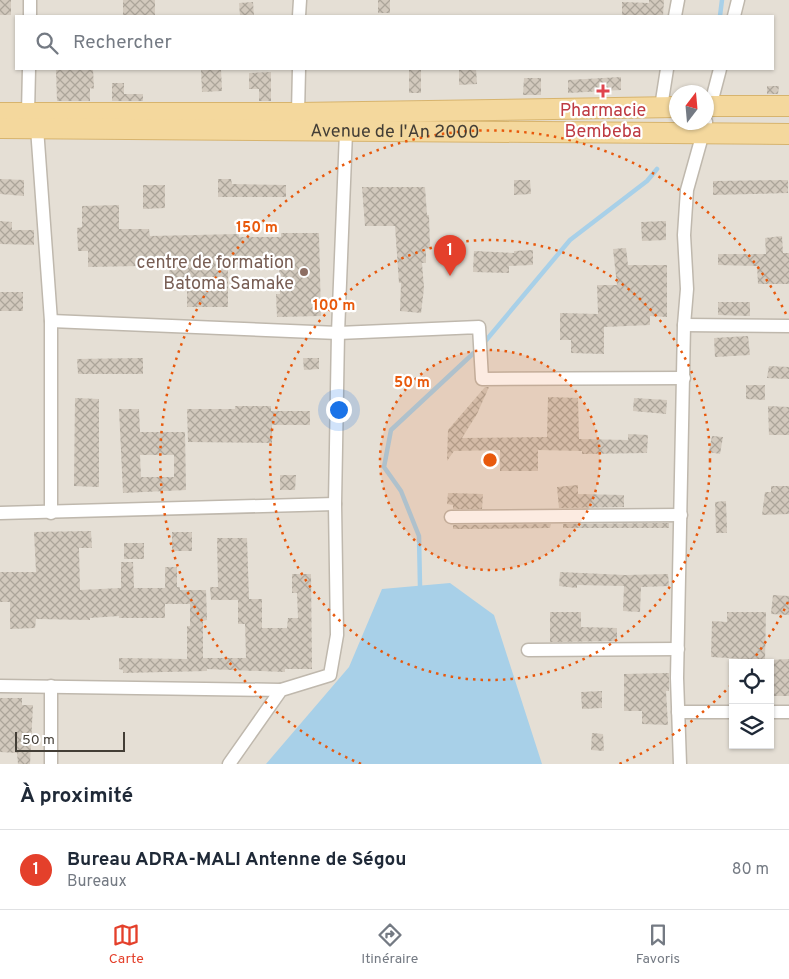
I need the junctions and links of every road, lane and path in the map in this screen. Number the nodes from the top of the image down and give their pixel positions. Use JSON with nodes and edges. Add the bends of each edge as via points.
{"nodes":[{"id":1,"x":30,"y":0,"type":"edge"},
{"id":2,"x":300,"y":0,"type":"edge"},
{"id":3,"x":678,"y":0,"type":"edge"},
{"id":4,"x":738,"y":0,"type":"edge"},
{"id":5,"x":30,"y":15,"type":"edge"},
{"id":6,"x":299,"y":15,"type":"edge"},
{"id":7,"x":675,"y":15,"type":"edge"},
{"id":8,"x":734,"y":15,"type":"edge"},
{"id":9,"x":29,"y":70,"type":"edge"},
{"id":10,"x":299,"y":70,"type":"edge"},
{"id":11,"x":667,"y":70,"type":"edge"},
{"id":12,"x":720,"y":70,"type":"edge"},
{"id":13,"x":714,"y":92,"type":"edge"},
{"id":14,"x":789,"y":106,"type":"edge"},
{"id":15,"x":669,"y":107,"type":"edge"},
{"id":16,"x":0,"y":113,"type":"edge"},
{"id":17,"x":298,"y":113,"type":"junction"},
{"id":18,"x":714,"y":117,"type":"edge"},
{"id":19,"x":669,"y":119,"type":"edge"},
{"id":20,"x":714,"y":119,"type":"edge"},
{"id":21,"x":33,"y":120,"type":"junction"},
{"id":22,"x":0,"y":128,"type":"edge"},
{"id":23,"x":704,"y":130,"type":"edge"},
{"id":24,"x":346,"y":132,"type":"junction"},
{"id":25,"x":789,"y":134,"type":"edge"},
{"id":26,"x":51,"y":321,"type":"junction"},
{"id":27,"x":684,"y":325,"type":"junction"},
{"id":28,"x":789,"y":326,"type":"edge"},
{"id":29,"x":338,"y":333,"type":"junction"},
{"id":30,"x":684,"y":378,"type":"junction"},
{"id":31,"x":335,"y":504,"type":"junction"},
{"id":32,"x":0,"y":513,"type":"edge"},
{"id":33,"x":51,"y":513,"type":"junction"},
{"id":34,"x":681,"y":515,"type":"junction"},
{"id":35,"x":451,"y":517,"type":"dead end"},
{"id":36,"x":678,"y":649,"type":"junction"},
{"id":37,"x":528,"y":650,"type":"dead end"},
{"id":38,"x":0,"y":686,"type":"edge"},
{"id":39,"x":52,"y":686,"type":"junction"},
{"id":40,"x":281,"y":690,"type":"junction"},
{"id":41,"x":678,"y":712,"type":"junction"},
{"id":42,"x":729,"y":712,"type":"edge"},
{"id":43,"x":774,"y":712,"type":"edge"},
{"id":44,"x":789,"y":712,"type":"edge"},
{"id":45,"x":51,"y":764,"type":"edge"},
{"id":46,"x":229,"y":764,"type":"edge"},
{"id":47,"x":680,"y":764,"type":"edge"}],
"edges":[{"from":1,"to":5,"type":"street"},
{"from":2,"to":6,"type":"street"},
{"from":3,"to":7,"type":"street"},
{"from":4,"to":8,"type":"street"},
{"from":9,"to":21,"type":"street"},
{"from":10,"to":17,"type":"street"},
{"from":11,"to":15,"type":"street"},
{"from":12,"to":13,"type":"street"},
{"from":14,"to":18,"type":"main road","name":"Avenue de l'An 2000"},
{"from":15,"to":17,"type":"main road","name":"Avenue de l'An 2000"},
{"from":16,"to":21,"type":"main road","name":"Avenue de l'An 2000"},
{"from":17,"to":21,"type":"main road","name":"Avenue de l'An 2000"},
{"from":19,"to":24,"type":"main road","name":"Avenue de l'An 2000"},
{"from":20,"to":25,"type":"main road","name":"Avenue de l'An 2000"},
{"from":21,"to":22,"type":"main road","name":"Avenue de l'An 2000"},
{"from":21,"to":24,"type":"main road","name":"Avenue de l'An 2000"},
{"from":21,"to":26,"type":"street"},
{"from":23,"to":27,"type":"street","via":[[687,190]]},
{"from":24,"to":29,"type":"street"},
{"from":26,"to":29,"type":"street"},
{"from":26,"to":33,"type":"street"},
{"from":27,"to":28,"type":"street"},
{"from":27,"to":30,"type":"street"},
{"from":29,"to":30,"type":"street","via":[[480,327],[482,379]]},
{"from":29,"to":31,"type":"street"},
{"from":30,"to":34,"type":"street"},
{"from":31,"to":33,"type":"street"},
{"from":31,"to":40,"type":"street","via":[[336,635],[330,674]]},
{"from":32,"to":33,"type":"street"},
{"from":34,"to":35,"type":"street"},
{"from":34,"to":36,"type":"street"},
{"from":36,"to":37,"type":"street"},
{"from":36,"to":41,"type":"street"},
{"from":38,"to":39,"type":"street"},
{"from":39,"to":40,"type":"street"},
{"from":39,"to":45,"type":"street"},
{"from":40,"to":46,"type":"street"},
{"from":41,"to":42,"type":"street"},
{"from":41,"to":47,"type":"street"},
{"from":43,"to":44,"type":"street"}]}
